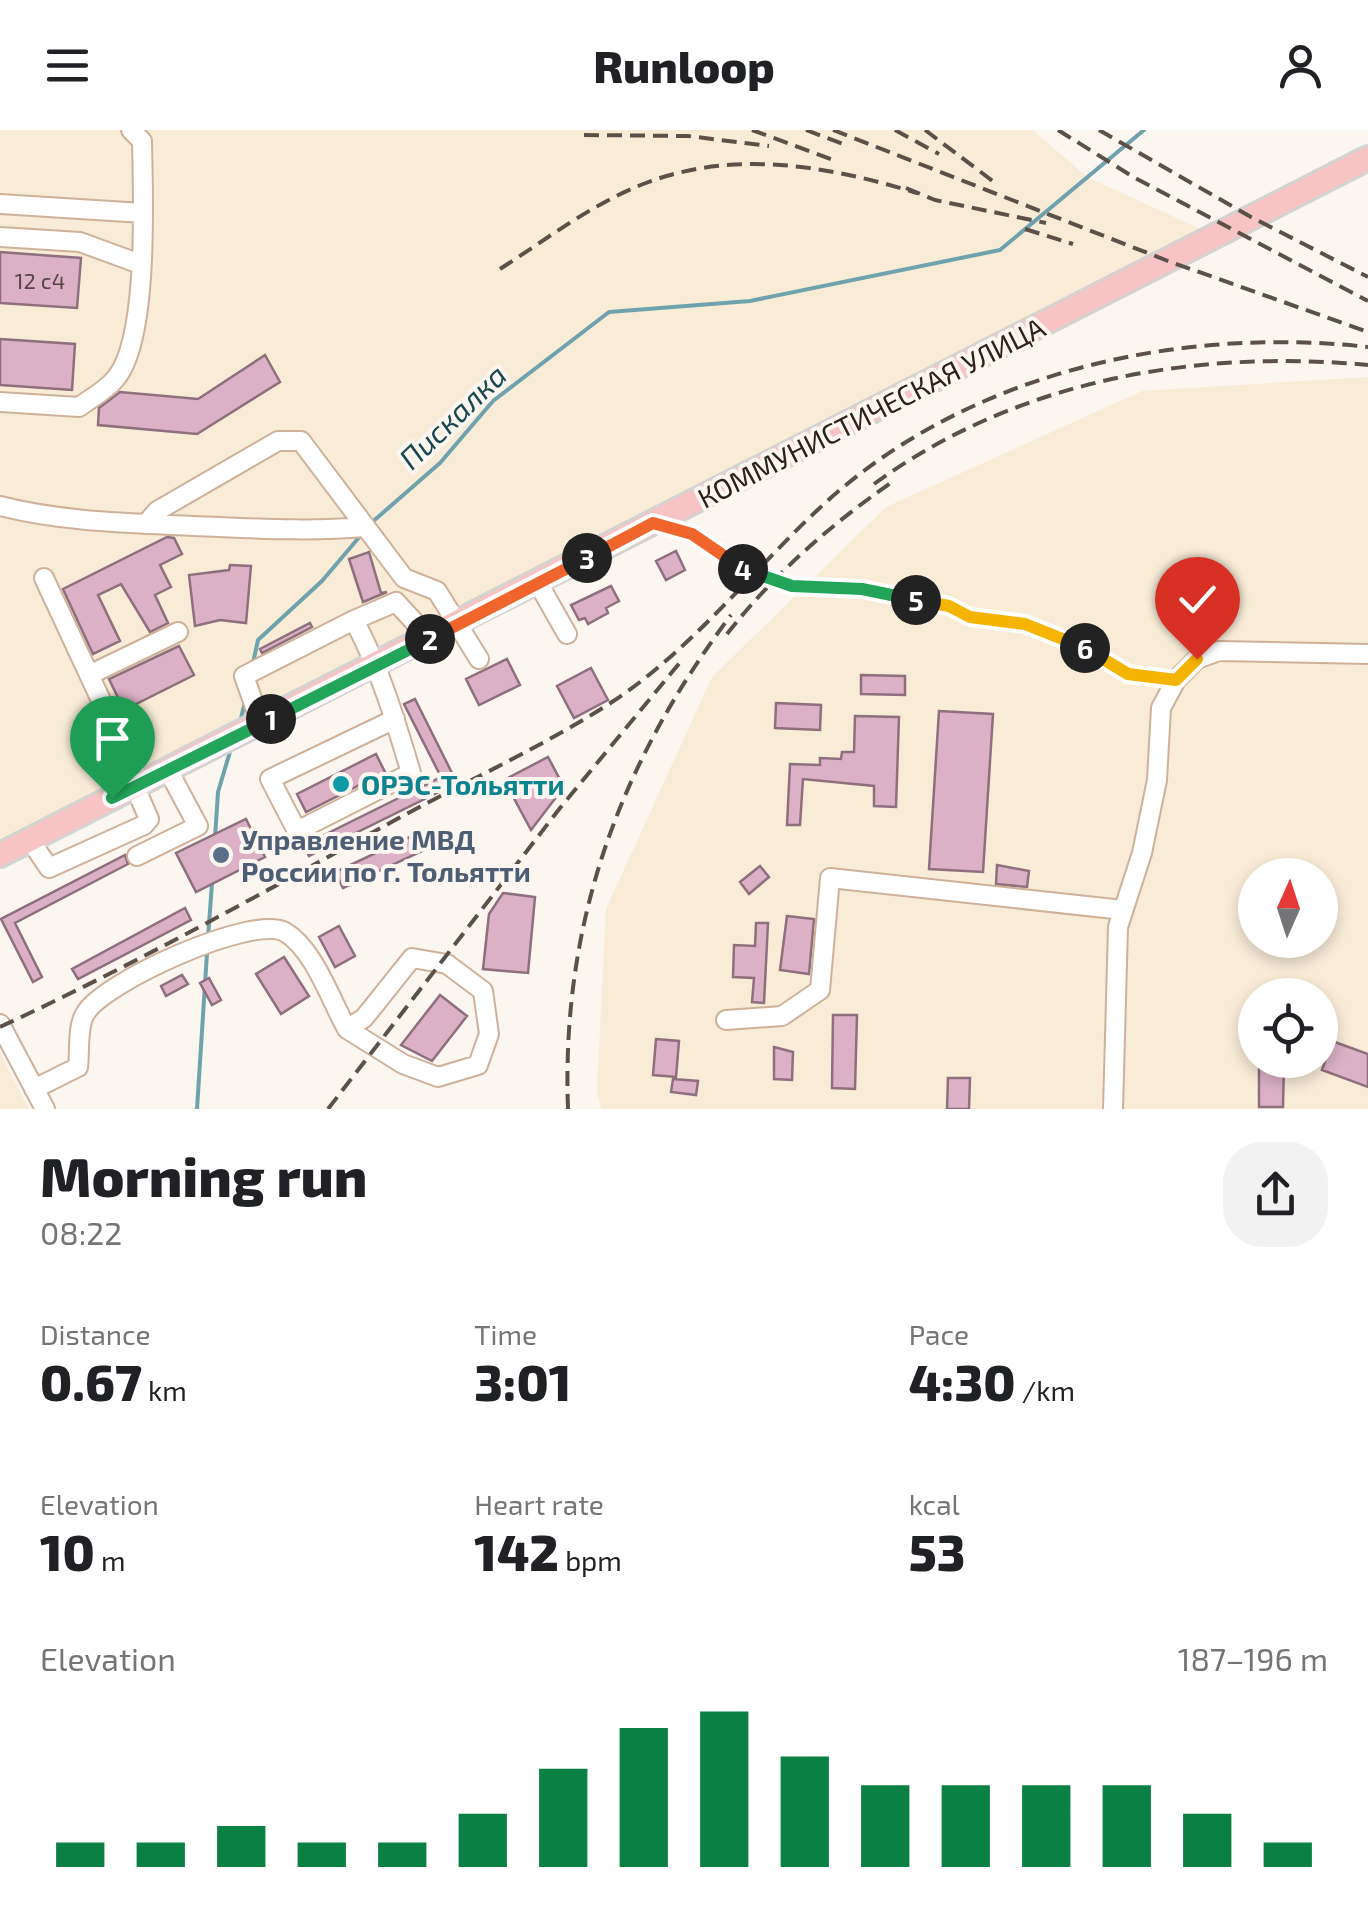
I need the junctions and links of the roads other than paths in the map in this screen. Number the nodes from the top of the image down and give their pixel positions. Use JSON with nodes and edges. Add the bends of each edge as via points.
{"nodes":[{"id":1,"x":131,"y":130,"type":"edge"},
{"id":2,"x":1368,"y":158,"type":"edge"},
{"id":3,"x":0,"y":204,"type":"edge"},
{"id":4,"x":143,"y":213,"type":"junction"},
{"id":5,"x":0,"y":237,"type":"edge"},
{"id":6,"x":140,"y":264,"type":"junction"},
{"id":7,"x":0,"y":402,"type":"edge"},
{"id":8,"x":0,"y":506,"type":"edge"},
{"id":9,"x":146,"y":524,"type":"junction"},
{"id":10,"x":364,"y":527,"type":"junction"},
{"id":11,"x":44,"y":578,"type":"dead end"},
{"id":12,"x":538,"y":583,"type":"junction"},
{"id":13,"x":354,"y":620,"type":"junction"},
{"id":14,"x":460,"y":624,"type":"junction"},
{"id":15,"x":178,"y":632,"type":"dead end"},
{"id":16,"x":567,"y":634,"type":"dead end"},
{"id":17,"x":430,"y":639,"type":"junction"},
{"id":18,"x":1368,"y":654,"type":"edge"},
{"id":19,"x":479,"y":659,"type":"dead end"},
{"id":20,"x":378,"y":665,"type":"junction"},
{"id":21,"x":89,"y":675,"type":"junction"},
{"id":22,"x":396,"y":719,"type":"junction"},
{"id":23,"x":260,"y":724,"type":"junction"},
{"id":24,"x":168,"y":770,"type":"junction"},
{"id":25,"x":137,"y":786,"type":"junction"},
{"id":26,"x":30,"y":840,"type":"junction"},
{"id":27,"x":0,"y":855,"type":"edge"},
{"id":28,"x":137,"y":856,"type":"dead end"},
{"id":29,"x":1124,"y":910,"type":"junction"},
{"id":30,"x":726,"y":1020,"type":"dead end"},
{"id":31,"x":0,"y":1024,"type":"edge"},
{"id":32,"x":347,"y":1029,"type":"junction"},
{"id":33,"x":8,"y":1060,"type":"edge"},
{"id":34,"x":34,"y":1089,"type":"junction"},
{"id":35,"x":45,"y":1109,"type":"edge"},
{"id":36,"x":1113,"y":1109,"type":"edge"}],
"edges":[{"from":1,"to":4,"type":"street","via":[[142,140]]},
{"from":2,"to":12,"type":"main road","name":"КОММУНИСТИЧЕСКАЯ УЛИЦА"},
{"from":3,"to":4,"type":"street"},
{"from":4,"to":6,"type":"street"},
{"from":5,"to":6,"type":"street","via":[[80,242]]},
{"from":6,"to":7,"type":"street","via":[[133,348],[116,378],[79,407]]},
{"from":8,"to":9,"type":"street"},
{"from":9,"to":10,"type":"street"},
{"from":9,"to":10,"type":"street","via":[[278,441],[301,441]]},
{"from":10,"to":14,"type":"street","via":[[404,578],[436,591]]},
{"from":11,"to":21,"type":"street"},
{"from":12,"to":14,"type":"main road","name":"КОММУНИСТИЧЕСКАЯ УЛИЦА"},
{"from":12,"to":16,"type":"street"},
{"from":13,"to":17,"type":"street","via":[[396,602]]},
{"from":13,"to":20,"type":"street"},
{"from":13,"to":23,"type":"street","via":[[244,676]]},
{"from":14,"to":17,"type":"main road","name":"КОММУНИСТИЧЕСКАЯ УЛИЦА"},
{"from":14,"to":19,"type":"street"},
{"from":15,"to":21,"type":"street"},
{"from":17,"to":20,"type":"main road","name":"КОММУНИСТИЧЕСКАЯ УЛИЦА"},
{"from":18,"to":29,"type":"street","via":[[1220,651],[1197,659],[1176,680],[1161,708],[1157,780]]},
{"from":20,"to":22,"type":"street"},
{"from":20,"to":23,"type":"main road","name":"КОММУНИСТИЧЕСКАЯ УЛИЦА"},
{"from":21,"to":25,"type":"street"},
{"from":22,"to":22,"type":"street","via":[[411,772],[296,831],[270,780]]},
{"from":23,"to":24,"type":"main road","name":"КОММУНИСТИЧЕСКАЯ УЛИЦА"},
{"from":24,"to":25,"type":"main road","name":"КОММУНИСТИЧЕСКАЯ УЛИЦА"},
{"from":24,"to":28,"type":"street","via":[[198,826]]},
{"from":25,"to":26,"type":"main road","name":"КОММУНИСТИЧЕСКАЯ УЛИЦА"},
{"from":25,"to":26,"type":"street","via":[[150,819],[144,825],[49,868]]},
{"from":26,"to":27,"type":"main road","name":"КОММУНИСТИЧЕСКАЯ УЛИЦА"},
{"from":29,"to":30,"type":"street","via":[[830,878],[820,990],[782,1016]]},
{"from":29,"to":36,"type":"street","via":[[1118,926]]},
{"from":31,"to":33,"type":"street"},
{"from":32,"to":32,"type":"street","via":[[364,1018],[412,958],[447,964],[483,991],[490,1034],[478,1064],[438,1077]]},
{"from":32,"to":34,"type":"street","via":[[300,945],[283,930],[258,928],[198,946],[96,998],[83,1016],[78,1067]]},
{"from":33,"to":34,"type":"street"},
{"from":34,"to":35,"type":"street"}]}
